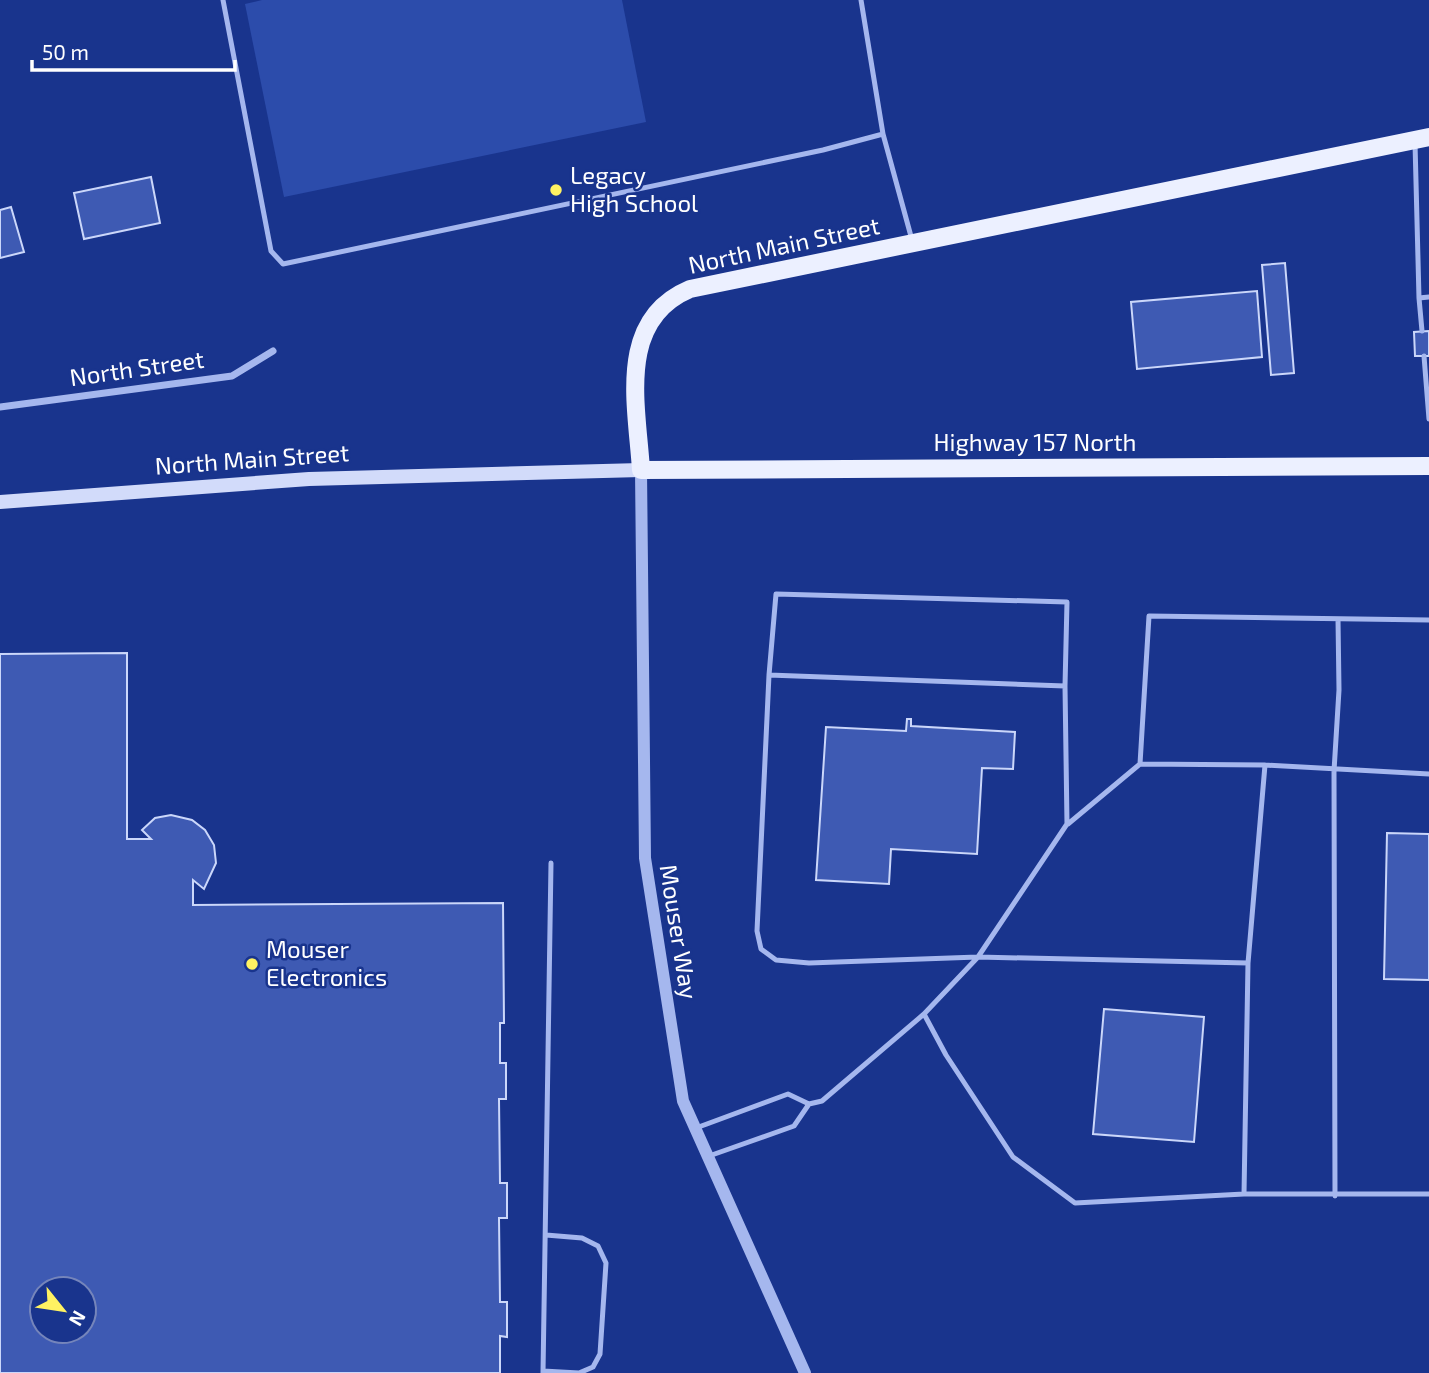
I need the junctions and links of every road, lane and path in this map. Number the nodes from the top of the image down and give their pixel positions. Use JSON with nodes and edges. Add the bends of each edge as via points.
{"nodes":[{"id":1,"x":223,"y":0,"type":"edge"},
{"id":2,"x":861,"y":0,"type":"edge"},
{"id":3,"x":883,"y":134,"type":"junction"},
{"id":4,"x":1422,"y":138,"type":"edge"},
{"id":5,"x":913,"y":243,"type":"junction"},
{"id":6,"x":1429,"y":297,"type":"edge"},
{"id":7,"x":1419,"y":298,"type":"junction"},
{"id":8,"x":1422,"y":331,"type":"dead end"},
{"id":9,"x":273,"y":351,"type":"dead end"},
{"id":10,"x":1424,"y":356,"type":"dead end"},
{"id":11,"x":1427,"y":379,"type":"edge"},
{"id":12,"x":0,"y":407,"type":"edge"},
{"id":13,"x":1429,"y":419,"type":"edge"},
{"id":14,"x":1429,"y":466,"type":"edge"},
{"id":15,"x":641,"y":470,"type":"junction"},
{"id":16,"x":0,"y":502,"type":"edge"},
{"id":17,"x":1338,"y":619,"type":"junction"},
{"id":18,"x":1429,"y":620,"type":"edge"},
{"id":19,"x":769,"y":675,"type":"junction"},
{"id":20,"x":1065,"y":686,"type":"junction"},
{"id":21,"x":1140,"y":764,"type":"junction"},
{"id":22,"x":1265,"y":765,"type":"junction"},
{"id":23,"x":1334,"y":771,"type":"junction"},
{"id":24,"x":1429,"y":774,"type":"edge"},
{"id":25,"x":1067,"y":824,"type":"junction"},
{"id":26,"x":551,"y":863,"type":"dead end"},
{"id":27,"x":978,"y":957,"type":"junction"},
{"id":28,"x":1248,"y":962,"type":"junction"},
{"id":29,"x":924,"y":1014,"type":"junction"},
{"id":30,"x":809,"y":1104,"type":"junction"},
{"id":31,"x":696,"y":1128,"type":"junction"},
{"id":32,"x":709,"y":1156,"type":"junction"},
{"id":33,"x":1244,"y":1194,"type":"junction"},
{"id":34,"x":1429,"y":1194,"type":"edge"},
{"id":35,"x":1335,"y":1196,"type":"junction"},
{"id":36,"x":546,"y":1235,"type":"junction"},
{"id":37,"x":543,"y":1372,"type":"edge"},
{"id":38,"x":805,"y":1373,"type":"edge"}],
"edges":[{"from":1,"to":3,"type":"lane","via":[[271,251],[283,264]]},
{"from":2,"to":3,"type":"lane"},
{"from":3,"to":5,"type":"lane"},
{"from":4,"to":5,"type":"main road","name":"North Main Street"},
{"from":4,"to":7,"type":"lane"},
{"from":5,"to":15,"type":"main road","name":"North Main Street","via":[[690,289],[658,307],[637,359]]},
{"from":6,"to":7,"type":"lane"},
{"from":7,"to":8,"type":"lane"},
{"from":9,"to":12,"type":"street","name":"North Street","via":[[232,376]]},
{"from":10,"to":11,"type":"lane"},
{"from":11,"to":13,"type":"lane"},
{"from":14,"to":15,"type":"main road","name":"Highway 157 North"},
{"from":15,"to":16,"type":"main road","name":"North Main Street","via":[[309,479]]},
{"from":15,"to":31,"type":"street","name":"Mouser Way","via":[[645,858],[683,1101]]},
{"from":17,"to":18,"type":"lane"},
{"from":17,"to":21,"type":"lane","via":[[1149,617]]},
{"from":17,"to":23,"type":"lane"},
{"from":19,"to":20,"type":"lane"},
{"from":19,"to":20,"type":"lane","via":[[776,594],[1067,602]]},
{"from":19,"to":27,"type":"lane","via":[[757,931],[761,949],[776,960],[809,963]]},
{"from":20,"to":25,"type":"lane"},
{"from":21,"to":22,"type":"lane"},
{"from":21,"to":25,"type":"lane"},
{"from":22,"to":23,"type":"lane"},
{"from":22,"to":28,"type":"lane"},
{"from":23,"to":24,"type":"lane"},
{"from":23,"to":35,"type":"lane"},
{"from":25,"to":27,"type":"lane"},
{"from":26,"to":36,"type":"lane"},
{"from":27,"to":28,"type":"lane"},
{"from":27,"to":29,"type":"lane"},
{"from":28,"to":33,"type":"lane"},
{"from":29,"to":30,"type":"lane","via":[[822,1101]]},
{"from":29,"to":33,"type":"lane","via":[[1013,1157],[1075,1203]]},
{"from":30,"to":31,"type":"lane","via":[[788,1094]]},
{"from":30,"to":32,"type":"lane","via":[[794,1126]]},
{"from":31,"to":32,"type":"street","name":"Mouser Way"},
{"from":32,"to":38,"type":"street","name":"Mouser Way"},
{"from":33,"to":35,"type":"lane"},
{"from":34,"to":35,"type":"lane"},
{"from":36,"to":37,"type":"lane"},
{"from":36,"to":37,"type":"lane","via":[[582,1238],[598,1246],[606,1263],[600,1354],[593,1367],[579,1373]]}]}
